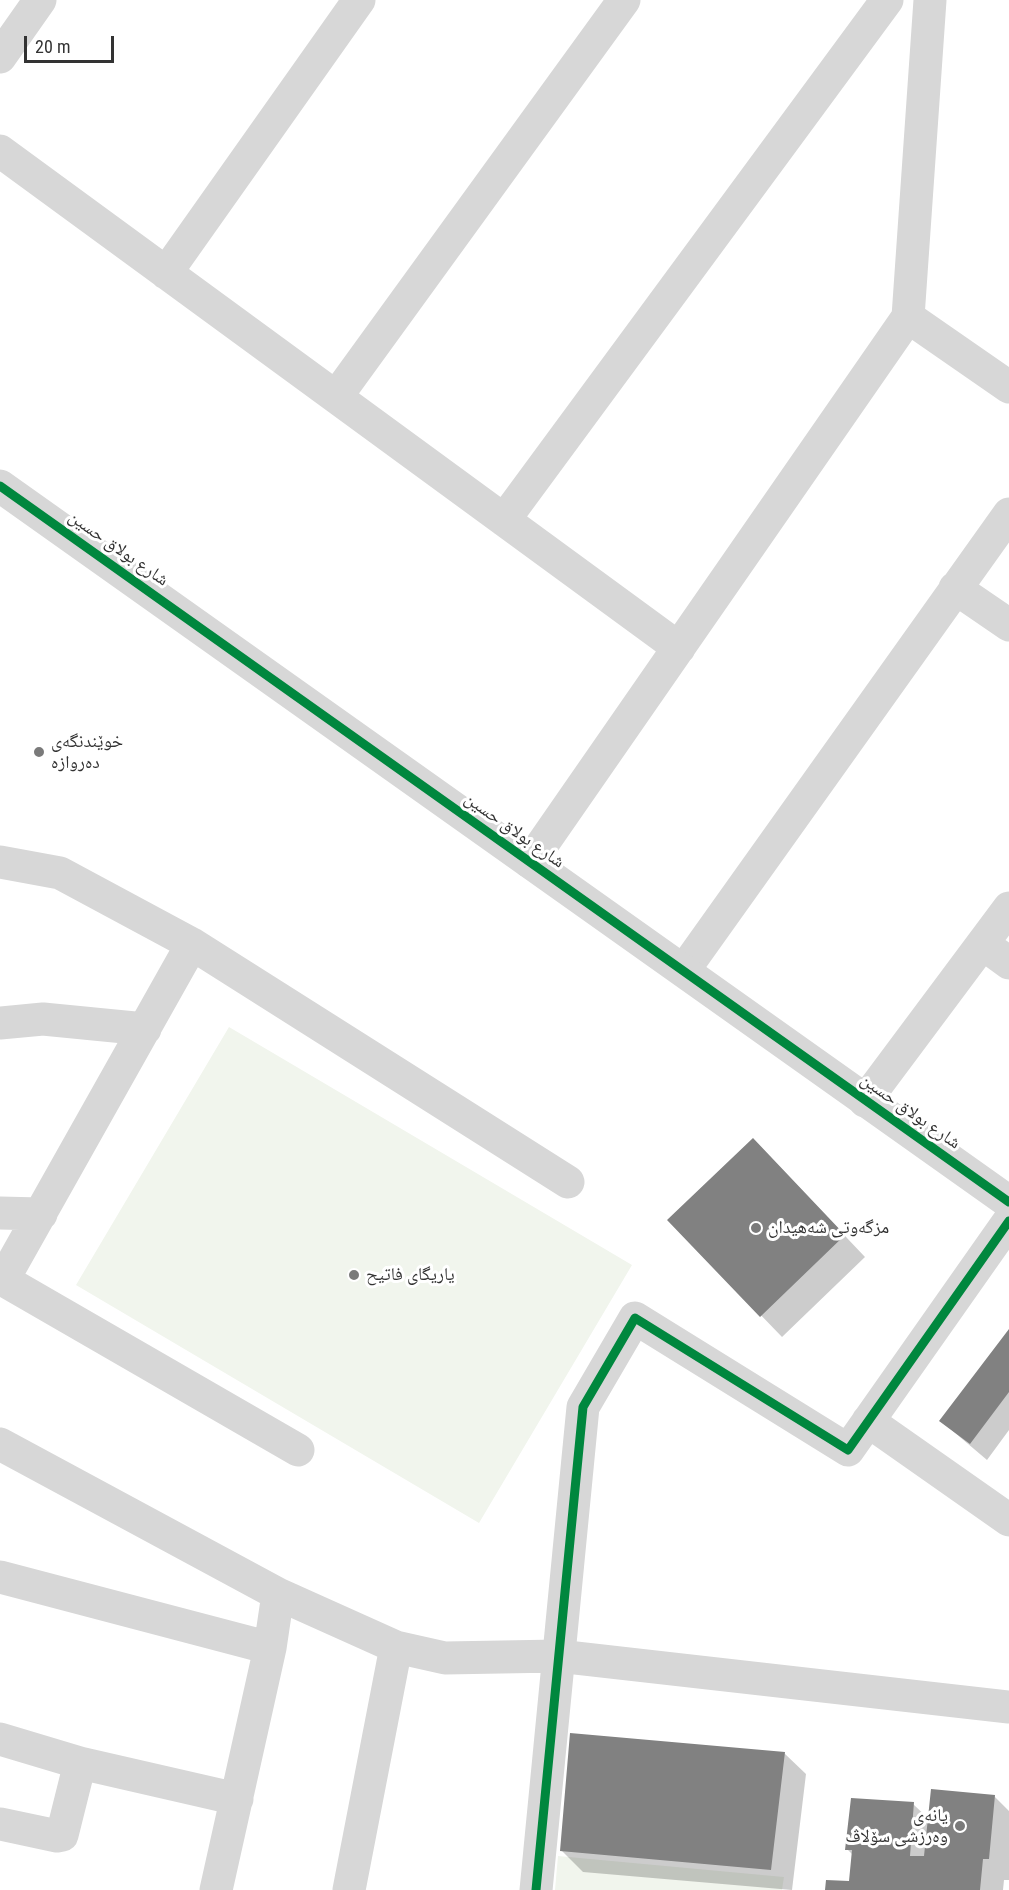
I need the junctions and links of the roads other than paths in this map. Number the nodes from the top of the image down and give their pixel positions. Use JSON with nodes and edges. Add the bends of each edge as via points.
{"nodes":[{"id":1,"x":40,"y":0,"type":"edge"},
{"id":2,"x":359,"y":0,"type":"edge"},
{"id":3,"x":624,"y":0,"type":"edge"},
{"id":4,"x":886,"y":0,"type":"edge"},
{"id":5,"x":930,"y":0,"type":"edge"},
{"id":6,"x":0,"y":57,"type":"edge"},
{"id":7,"x":0,"y":151,"type":"edge"},
{"id":8,"x":166,"y":273,"type":"junction"},
{"id":9,"x":908,"y":317,"type":"junction"},
{"id":10,"x":1009,"y":387,"type":"edge"},
{"id":11,"x":336,"y":397,"type":"junction"},
{"id":12,"x":0,"y":486,"type":"edge"},
{"id":13,"x":1009,"y":514,"type":"edge"},
{"id":14,"x":504,"y":520,"type":"junction"},
{"id":15,"x":956,"y":588,"type":"junction"},
{"id":16,"x":1009,"y":626,"type":"edge"},
{"id":17,"x":679,"y":648,"type":"junction"},
{"id":18,"x":0,"y":862,"type":"edge"},
{"id":19,"x":530,"y":862,"type":"junction"},
{"id":20,"x":1009,"y":908,"type":"edge"},
{"id":21,"x":192,"y":944,"type":"junction"},
{"id":22,"x":996,"y":954,"type":"edge"},
{"id":23,"x":684,"y":970,"type":"junction"},
{"id":24,"x":0,"y":1023,"type":"edge"},
{"id":25,"x":145,"y":1029,"type":"junction"},
{"id":26,"x":865,"y":1101,"type":"junction"},
{"id":27,"x":568,"y":1182,"type":"dead end"},
{"id":28,"x":1009,"y":1202,"type":"edge"},
{"id":29,"x":0,"y":1213,"type":"edge"},
{"id":30,"x":41,"y":1214,"type":"junction"},
{"id":31,"x":1009,"y":1221,"type":"edge"},
{"id":32,"x":1,"y":1279,"type":"edge"},
{"id":33,"x":868,"y":1421,"type":"junction"},
{"id":34,"x":0,"y":1444,"type":"edge"},
{"id":35,"x":298,"y":1450,"type":"dead end"},
{"id":36,"x":1009,"y":1520,"type":"edge"},
{"id":37,"x":0,"y":1577,"type":"edge"},
{"id":38,"x":278,"y":1594,"type":"junction"},
{"id":39,"x":396,"y":1647,"type":"junction"},
{"id":40,"x":270,"y":1648,"type":"junction"},
{"id":41,"x":558,"y":1656,"type":"junction"},
{"id":42,"x":1009,"y":1707,"type":"edge"},
{"id":43,"x":0,"y":1739,"type":"edge"},
{"id":44,"x":80,"y":1763,"type":"junction"},
{"id":45,"x":237,"y":1798,"type":"junction"},
{"id":46,"x":0,"y":1824,"type":"edge"},
{"id":47,"x":216,"y":1890,"type":"edge"},
{"id":48,"x":350,"y":1890,"type":"edge"},
{"id":49,"x":536,"y":1890,"type":"edge"}],
"edges":[{"from":1,"to":6,"type":"street"},
{"from":2,"to":8,"type":"street"},
{"from":3,"to":11,"type":"street"},
{"from":4,"to":14,"type":"street"},
{"from":5,"to":9,"type":"street"},
{"from":7,"to":8,"type":"street"},
{"from":8,"to":11,"type":"street"},
{"from":9,"to":10,"type":"street"},
{"from":9,"to":17,"type":"street"},
{"from":11,"to":14,"type":"street"},
{"from":12,"to":19,"type":"street","name":"شارع بولاق حسين"},
{"from":13,"to":15,"type":"street"},
{"from":14,"to":17,"type":"street"},
{"from":15,"to":16,"type":"street"},
{"from":15,"to":23,"type":"street"},
{"from":17,"to":19,"type":"street"},
{"from":18,"to":21,"type":"street","via":[[60,873]]},
{"from":19,"to":23,"type":"street","name":"شارع بولاق حسين"},
{"from":20,"to":22,"type":"street"},
{"from":21,"to":25,"type":"street"},
{"from":21,"to":27,"type":"street"},
{"from":22,"to":26,"type":"street"},
{"from":23,"to":26,"type":"street","name":"شارع بولاق حسين"},
{"from":24,"to":25,"type":"street","via":[[43,1019]]},
{"from":25,"to":30,"type":"street"},
{"from":26,"to":28,"type":"street","name":"شارع بولاق حسين"},
{"from":29,"to":30,"type":"street"},
{"from":30,"to":32,"type":"street"},
{"from":31,"to":33,"type":"street"},
{"from":32,"to":35,"type":"street"},
{"from":33,"to":36,"type":"street"},
{"from":33,"to":41,"type":"street","via":[[848,1450],[635,1318],[583,1407]]},
{"from":34,"to":38,"type":"street"},
{"from":37,"to":40,"type":"street"},
{"from":38,"to":39,"type":"street"},
{"from":38,"to":40,"type":"street"},
{"from":39,"to":41,"type":"street","via":[[445,1658]]},
{"from":39,"to":48,"type":"street"},
{"from":40,"to":45,"type":"street"},
{"from":41,"to":42,"type":"street"},
{"from":41,"to":49,"type":"street"},
{"from":43,"to":44,"type":"street"},
{"from":44,"to":45,"type":"street"},
{"from":44,"to":46,"type":"street","via":[[62,1835]]},
{"from":45,"to":47,"type":"street"}]}
